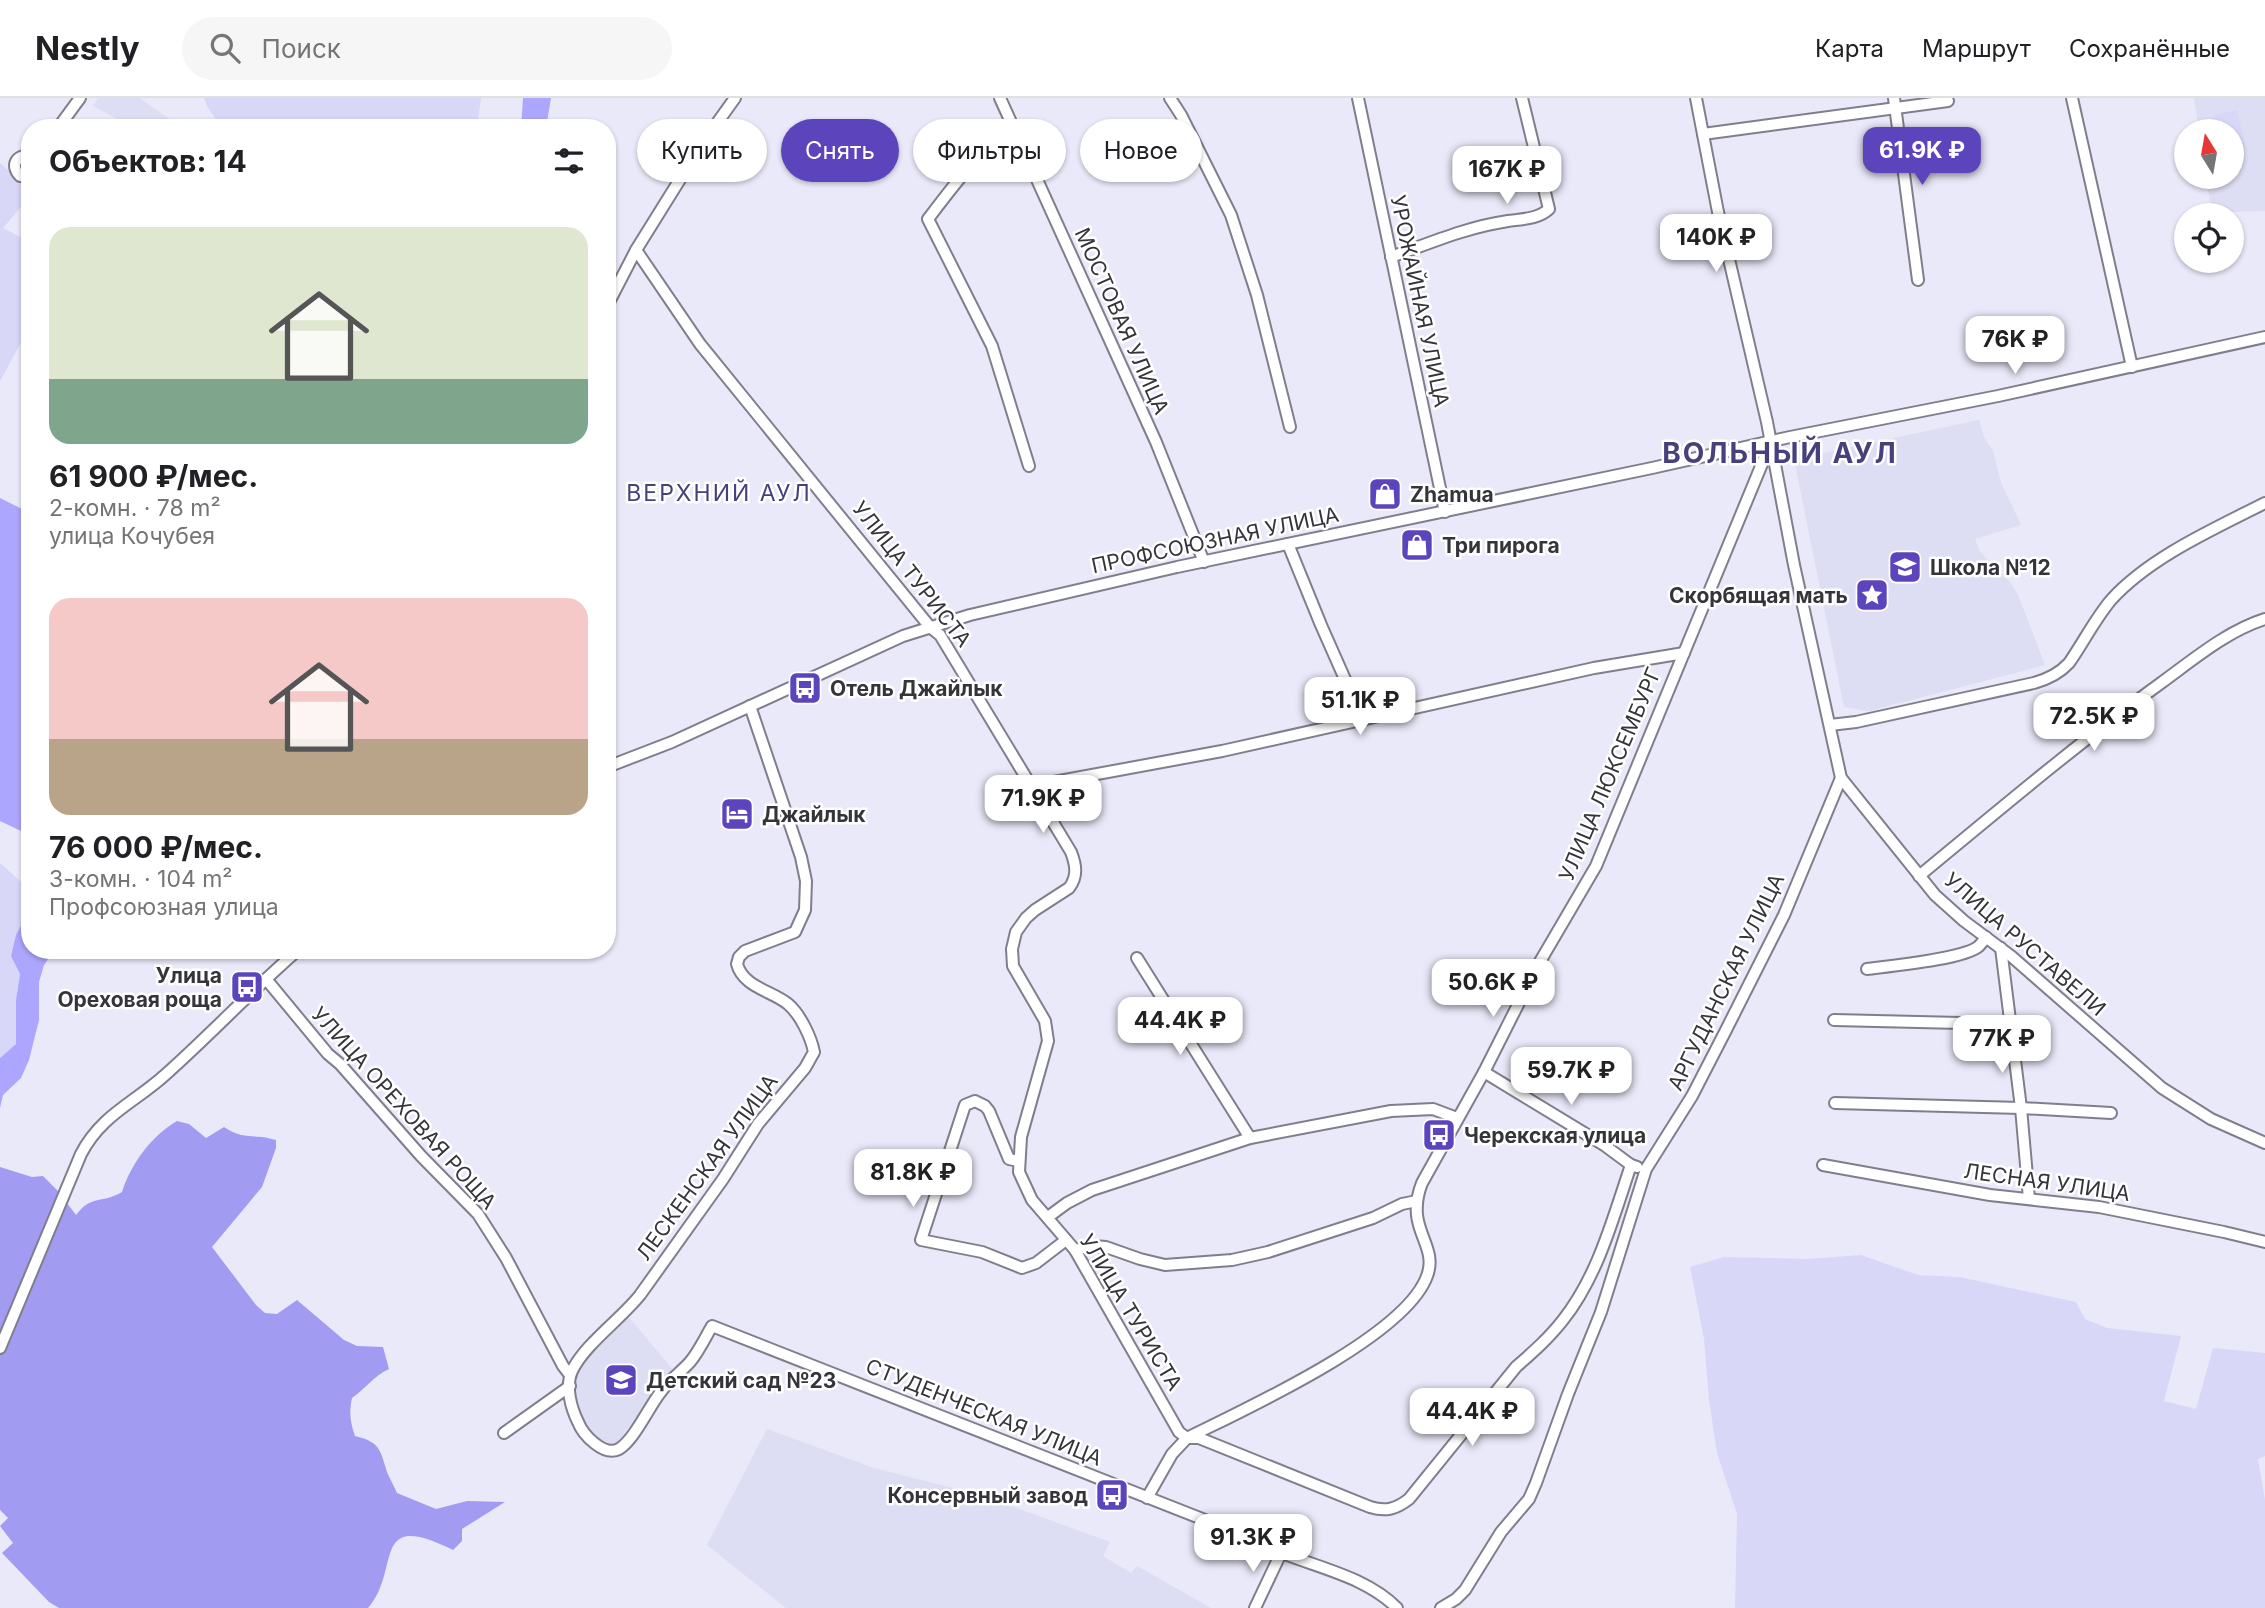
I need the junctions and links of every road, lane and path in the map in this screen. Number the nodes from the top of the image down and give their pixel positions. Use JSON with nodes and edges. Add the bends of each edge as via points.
{"nodes":[{"id":1,"x":80,"y":98,"type":"edge"},
{"id":2,"x":735,"y":98,"type":"edge"},
{"id":3,"x":1000,"y":98,"type":"edge"},
{"id":4,"x":1170,"y":98,"type":"edge"},
{"id":5,"x":1358,"y":98,"type":"edge"},
{"id":6,"x":1522,"y":98,"type":"edge"},
{"id":7,"x":1696,"y":98,"type":"edge"},
{"id":8,"x":2072,"y":98,"type":"edge"},
{"id":9,"x":1948,"y":102,"type":"dead end"},
{"id":10,"x":1894,"y":103,"type":"edge"},
{"id":11,"x":65,"y":119,"type":"edge"},
{"id":12,"x":1010,"y":119,"type":"edge"},
{"id":13,"x":1703,"y":134,"type":"junction"},
{"id":14,"x":21,"y":156,"type":"edge"},
{"id":15,"x":21,"y":176,"type":"edge"},
{"id":16,"x":958,"y":182,"type":"edge"},
{"id":17,"x":1038,"y":182,"type":"edge"},
{"id":18,"x":636,"y":250,"type":"junction"},
{"id":19,"x":1391,"y":257,"type":"junction"},
{"id":20,"x":1918,"y":280,"type":"dead end"},
{"id":21,"x":616,"y":289,"type":"edge"},
{"id":22,"x":2265,"y":337,"type":"edge"},
{"id":23,"x":2132,"y":367,"type":"junction"},
{"id":24,"x":1290,"y":428,"type":"dead end"},
{"id":25,"x":1771,"y":442,"type":"junction"},
{"id":26,"x":1029,"y":466,"type":"dead end"},
{"id":27,"x":2265,"y":503,"type":"edge"},
{"id":28,"x":1445,"y":512,"type":"junction"},
{"id":29,"x":1289,"y":544,"type":"junction"},
{"id":30,"x":1204,"y":562,"type":"junction"},
{"id":31,"x":2265,"y":619,"type":"edge"},
{"id":32,"x":930,"y":627,"type":"junction"},
{"id":33,"x":1684,"y":653,"type":"junction"},
{"id":34,"x":750,"y":706,"type":"junction"},
{"id":35,"x":1363,"y":720,"type":"junction"},
{"id":36,"x":1830,"y":725,"type":"junction"},
{"id":37,"x":616,"y":764,"type":"edge"},
{"id":38,"x":1842,"y":778,"type":"junction"},
{"id":39,"x":1032,"y":786,"type":"junction"},
{"id":40,"x":1919,"y":876,"type":"junction"},
{"id":41,"x":1986,"y":937,"type":"junction"},
{"id":42,"x":2001,"y":948,"type":"junction"},
{"id":43,"x":1137,"y":958,"type":"dead end"},
{"id":44,"x":288,"y":959,"type":"edge"},
{"id":45,"x":1867,"y":969,"type":"dead end"},
{"id":46,"x":266,"y":979,"type":"junction"},
{"id":47,"x":1834,"y":1020,"type":"dead end"},
{"id":48,"x":2042,"y":1025,"type":"dead end"},
{"id":49,"x":2012,"y":1026,"type":"junction"},
{"id":50,"x":1484,"y":1072,"type":"junction"},
{"id":51,"x":1835,"y":1103,"type":"dead end"},
{"id":52,"x":2021,"y":1108,"type":"junction"},
{"id":53,"x":2111,"y":1113,"type":"dead end"},
{"id":54,"x":1457,"y":1118,"type":"junction"},
{"id":55,"x":1250,"y":1138,"type":"junction"},
{"id":56,"x":2265,"y":1143,"type":"edge"},
{"id":57,"x":1018,"y":1161,"type":"junction"},
{"id":58,"x":1631,"y":1165,"type":"junction"},
{"id":59,"x":1824,"y":1165,"type":"dead end"},
{"id":60,"x":1646,"y":1169,"type":"junction"},
{"id":61,"x":2029,"y":1199,"type":"junction"},
{"id":62,"x":1417,"y":1201,"type":"junction"},
{"id":63,"x":1048,"y":1217,"type":"junction"},
{"id":64,"x":1066,"y":1240,"type":"junction"},
{"id":65,"x":2265,"y":1242,"type":"edge"},
{"id":66,"x":1075,"y":1250,"type":"junction"},
{"id":67,"x":0,"y":1348,"type":"edge"},
{"id":68,"x":570,"y":1381,"type":"junction"},
{"id":69,"x":504,"y":1433,"type":"dead end"},
{"id":70,"x":1186,"y":1438,"type":"junction"},
{"id":71,"x":1147,"y":1498,"type":"junction"},
{"id":72,"x":1281,"y":1553,"type":"junction"},
{"id":73,"x":1255,"y":1608,"type":"edge"},
{"id":74,"x":1397,"y":1608,"type":"edge"},
{"id":75,"x":1441,"y":1608,"type":"edge"}],
"edges":[{"from":1,"to":11,"type":"street"},
{"from":2,"to":18,"type":"street"},
{"from":3,"to":12,"type":"street","name":"МОСТОВАЯ УЛИЦА"},
{"from":4,"to":24,"type":"street","via":[[1231,215],[1257,295]]},
{"from":5,"to":19,"type":"street","name":"УРОЖАЙНАЯ УЛИЦА"},
{"from":6,"to":19,"type":"street","via":[[1549,209],[1529,219],[1466,230]]},
{"from":7,"to":13,"type":"street","name":"УЛИЦА РУСТАВЕЛИ"},
{"from":8,"to":23,"type":"street"},
{"from":9,"to":10,"type":"street"},
{"from":10,"to":13,"type":"street"},
{"from":10,"to":20,"type":"street"},
{"from":13,"to":25,"type":"street","name":"УЛИЦА РУСТАВЕЛИ"},
{"from":14,"to":15,"type":"street","via":[[15,165]]},
{"from":16,"to":26,"type":"street","via":[[928,219],[992,346]]},
{"from":17,"to":30,"type":"street","name":"МОСТОВАЯ УЛИЦА","via":[[1156,442]]},
{"from":18,"to":21,"type":"street"},
{"from":18,"to":32,"type":"street","name":"УЛИЦА ТУРИСТА","via":[[700,344]]},
{"from":19,"to":28,"type":"street","name":"УРОЖАЙНАЯ УЛИЦА"},
{"from":22,"to":23,"type":"street","name":"ПРОФСОЮЗНАЯ УЛИЦА"},
{"from":23,"to":25,"type":"street","name":"ПРОФСОЮЗНАЯ УЛИЦА"},
{"from":25,"to":28,"type":"street","name":"ПРОФСОЮЗНАЯ УЛИЦА"},
{"from":25,"to":33,"type":"street","name":"УЛИЦА ЛЮКСЕМБУРГ"},
{"from":25,"to":36,"type":"street","name":"УЛИЦА РУСТАВЕЛИ"},
{"from":27,"to":36,"type":"street","via":[[2156,562],[2127,585],[2105,608],[2069,663],[2049,678]]},
{"from":28,"to":29,"type":"street","name":"ПРОФСОЮЗНАЯ УЛИЦА"},
{"from":29,"to":30,"type":"street","name":"ПРОФСОЮЗНАЯ УЛИЦА"},
{"from":29,"to":35,"type":"street"},
{"from":30,"to":32,"type":"street","name":"ПРОФСОЮЗНАЯ УЛИЦА"},
{"from":31,"to":40,"type":"street","via":[[2210,648],[2138,700]]},
{"from":32,"to":34,"type":"street","name":"ПРОФСОЮЗНАЯ УЛИЦА"},
{"from":32,"to":39,"type":"street","name":"УЛИЦА ТУРИСТА","via":[[940,635]]},
{"from":33,"to":35,"type":"street","via":[[1594,668]]},
{"from":33,"to":50,"type":"street","name":"УЛИЦА ЛЮКСЕМБУРГ","via":[[1591,876],[1538,965]]},
{"from":34,"to":37,"type":"street","name":"ПРОФСОЮЗНАЯ УЛИЦА"},
{"from":34,"to":68,"type":"street","name":"ЛЕСКЕНСКАЯ УЛИЦА","via":[[801,857],[807,896],[795,932],[745,951],[737,964],[746,979],[791,1007],[814,1052],[639,1295],[580,1360]]},
{"from":35,"to":39,"type":"street"},
{"from":36,"to":38,"type":"street","name":"УЛИЦА РУСТАВЕЛИ"},
{"from":38,"to":40,"type":"street","name":"УЛИЦА РУСТАВЕЛИ"},
{"from":38,"to":60,"type":"street","name":"АРГУДАНСКАЯ УЛИЦА","via":[[1784,915],[1692,1096]]},
{"from":39,"to":57,"type":"street","name":"УЛИЦА ТУРИСТА","via":[[1071,852],[1076,877],[1069,888],[1026,918],[1013,938],[1013,966],[1045,1021],[1048,1041]]},
{"from":40,"to":41,"type":"street","name":"УЛИЦА РУСТАВЕЛИ"},
{"from":41,"to":42,"type":"street","name":"УЛИЦА РУСТАВЕЛИ"},
{"from":41,"to":45,"type":"street","via":[[1980,946],[1965,953]]},
{"from":42,"to":49,"type":"street"},
{"from":42,"to":56,"type":"street","name":"УЛИЦА РУСТАВЕЛИ","via":[[2162,1088],[2211,1119]]},
{"from":43,"to":55,"type":"street"},
{"from":44,"to":46,"type":"street"},
{"from":46,"to":67,"type":"street","via":[[166,1075],[92,1134]]},
{"from":46,"to":68,"type":"street","name":"УЛИЦА ОРЕХОВАЯ РОЩА","via":[[328,1054],[478,1214]]},
{"from":47,"to":49,"type":"street"},
{"from":48,"to":49,"type":"street"},
{"from":49,"to":52,"type":"street"},
{"from":50,"to":54,"type":"street","name":"УЛИЦА ЛЮКСЕМБУРГ"},
{"from":50,"to":58,"type":"street"},
{"from":51,"to":52,"type":"street"},
{"from":52,"to":53,"type":"street"},
{"from":52,"to":61,"type":"street"},
{"from":54,"to":55,"type":"street","via":[[1433,1110],[1391,1111]]},
{"from":54,"to":62,"type":"street","name":"УЛИЦА ЛЮКСЕМБУРГ","via":[[1425,1176]]},
{"from":55,"to":63,"type":"street","via":[[1092,1190]]},
{"from":57,"to":63,"type":"street","name":"УЛИЦА ТУРИСТА","via":[[1025,1187]]},
{"from":57,"to":64,"type":"street","via":[[1009,1159],[985,1106],[975,1101],[965,1105],[920,1240],[982,1252],[1021,1268],[1036,1263]]},
{"from":58,"to":60,"type":"street"},
{"from":58,"to":70,"type":"street","via":[[1598,1258],[1564,1318],[1502,1383],[1409,1499],[1396,1508],[1376,1509],[1199,1438]]},
{"from":59,"to":61,"type":"street","name":"ЛЕСНАЯ УЛИЦА"},
{"from":60,"to":75,"type":"street","name":"АРГУДАНСКАЯ УЛИЦА","via":[[1601,1312],[1536,1483],[1465,1590]]},
{"from":61,"to":65,"type":"street","name":"ЛЕСНАЯ УЛИЦА","via":[[2099,1207]]},
{"from":62,"to":66,"type":"street","via":[[1232,1260],[1165,1265],[1106,1247]]},
{"from":62,"to":70,"type":"street","via":[[1430,1261],[1412,1302],[1322,1368]]},
{"from":63,"to":64,"type":"street","name":"УЛИЦА ТУРИСТА"},
{"from":64,"to":66,"type":"street","name":"УЛИЦА ТУРИСТА"},
{"from":66,"to":70,"type":"street","name":"УЛИЦА ТУРИСТА"},
{"from":68,"to":69,"type":"street"},
{"from":68,"to":71,"type":"street","name":"СТУДЕНЧЕСКАЯ УЛИЦА","via":[[572,1410],[580,1429],[598,1445],[610,1451],[618,1449],[690,1362],[712,1326]]},
{"from":70,"to":71,"type":"street"},
{"from":71,"to":72,"type":"street","name":"СТУДЕНЧЕСКАЯ УЛИЦА"},
{"from":72,"to":73,"type":"street"},
{"from":72,"to":74,"type":"street","name":"СТУДЕНЧЕСКАЯ УЛИЦА","via":[[1366,1585]]}]}
